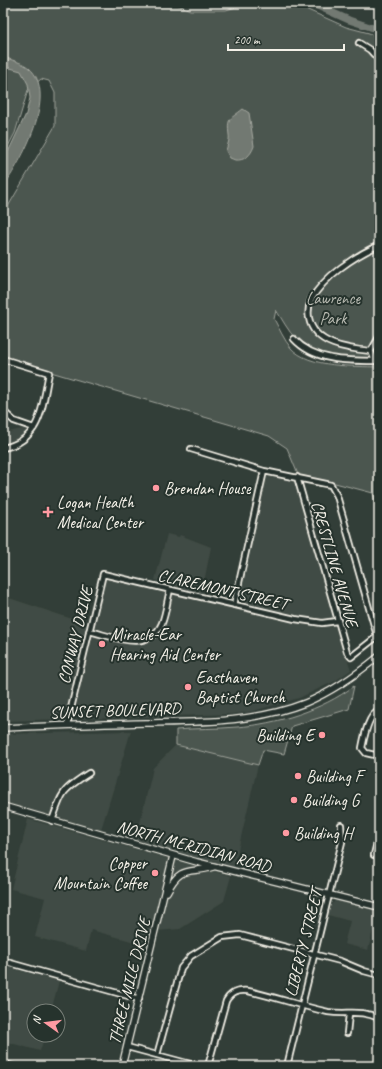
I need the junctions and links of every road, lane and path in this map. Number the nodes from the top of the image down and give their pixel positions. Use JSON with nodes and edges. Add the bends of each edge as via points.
{"nodes":[{"id":1,"x":359,"y":43,"type":"dead end"},
{"id":2,"x":379,"y":60,"type":"edge"},
{"id":3,"x":379,"y":246,"type":"edge"},
{"id":4,"x":379,"y":337,"type":"edge"},
{"id":5,"x":294,"y":339,"type":"dead end"},
{"id":6,"x":371,"y":351,"type":"junction"},
{"id":7,"x":3,"y":359,"type":"edge"},
{"id":8,"x":377,"y":361,"type":"edge"},
{"id":9,"x":3,"y":411,"type":"edge"},
{"id":10,"x":34,"y":428,"type":"junction"},
{"id":11,"x":3,"y":448,"type":"edge"},
{"id":12,"x":192,"y":449,"type":"dead end"},
{"id":13,"x":264,"y":471,"type":"junction"},
{"id":14,"x":297,"y":477,"type":"junction"},
{"id":15,"x":103,"y":574,"type":"joint"},
{"id":16,"x":170,"y":590,"type":"junction"},
{"id":17,"x":234,"y":605,"type":"junction"},
{"id":18,"x":337,"y":621,"type":"junction"},
{"id":19,"x":89,"y":631,"type":"junction"},
{"id":20,"x":378,"y":635,"type":"edge"},
{"id":21,"x":379,"y":656,"type":"edge"},
{"id":22,"x":379,"y":711,"type":"edge"},
{"id":23,"x":67,"y":725,"type":"junction"},
{"id":24,"x":3,"y":728,"type":"edge"},
{"id":25,"x":379,"y":756,"type":"edge"},
{"id":26,"x":89,"y":773,"type":"dead end"},
{"id":27,"x":3,"y":806,"type":"edge"},
{"id":28,"x":52,"y":821,"type":"junction"},
{"id":29,"x":341,"y":825,"type":"dead end"},
{"id":30,"x":379,"y":834,"type":"edge"},
{"id":31,"x":374,"y":855,"type":"dead end"},
{"id":32,"x":173,"y":856,"type":"junction"},
{"id":33,"x":214,"y":867,"type":"junction"},
{"id":34,"x":329,"y":895,"type":"junction"},
{"id":35,"x":162,"y":903,"type":"junction"},
{"id":36,"x":379,"y":907,"type":"edge"},
{"id":37,"x":314,"y":955,"type":"junction"},
{"id":38,"x":3,"y":962,"type":"edge"},
{"id":39,"x":379,"y":975,"type":"edge"},
{"id":40,"x":139,"y":999,"type":"junction"},
{"id":41,"x":301,"y":1005,"type":"junction"},
{"id":42,"x":349,"y":1014,"type":"junction"},
{"id":43,"x":379,"y":1018,"type":"edge"},
{"id":44,"x":347,"y":1033,"type":"dead end"},
{"id":45,"x":127,"y":1047,"type":"junction"},
{"id":46,"x":157,"y":1055,"type":"junction"},
{"id":47,"x":3,"y":1064,"type":"edge"},
{"id":48,"x":12,"y":1066,"type":"edge"},
{"id":49,"x":122,"y":1066,"type":"edge"},
{"id":50,"x":198,"y":1066,"type":"edge"},
{"id":51,"x":208,"y":1066,"type":"edge"},
{"id":52,"x":287,"y":1066,"type":"edge"}],
"edges":[{"from":1,"to":2,"type":"street"},
{"from":3,"to":6,"type":"street","via":[[340,268],[310,301],[308,314],[310,325],[326,342]]},
{"from":4,"to":6,"type":"street"},
{"from":5,"to":8,"type":"street","via":[[315,354],[331,358]]},
{"from":6,"to":8,"type":"street"},
{"from":7,"to":10,"type":"street","via":[[49,373]]},
{"from":9,"to":10,"type":"street","via":[[14,421]]},
{"from":10,"to":11,"type":"street","via":[[21,442]]},
{"from":12,"to":13,"type":"street"},
{"from":13,"to":14,"type":"street"},
{"from":13,"to":17,"type":"street"},
{"from":14,"to":18,"type":"street","name":"CRESTLINE AVENUE"},
{"from":14,"to":20,"type":"street","via":[[331,485],[338,500]]},
{"from":15,"to":16,"type":"street","name":"CLAREMONT STREET"},
{"from":15,"to":19,"type":"street","name":"CONWAY DRIVE"},
{"from":16,"to":17,"type":"street","name":"CLAREMONT STREET"},
{"from":16,"to":19,"type":"street","via":[[162,623],[157,631],[146,639],[136,642]]},
{"from":17,"to":18,"type":"street","name":"CLAREMONT STREET","via":[[312,622]]},
{"from":18,"to":20,"type":"street","name":"CRESTLINE AVENUE","via":[[351,657]]},
{"from":19,"to":23,"type":"street","name":"CONWAY DRIVE"},
{"from":21,"to":23,"type":"main road","name":"SUNSET BOULEVARD","via":[[348,681],[325,694],[290,708],[262,715],[214,721]]},
{"from":22,"to":25,"type":"street","via":[[371,718],[362,748],[366,753]]},
{"from":23,"to":24,"type":"main road","name":"SUNSET BOULEVARD"},
{"from":26,"to":28,"type":"street","via":[[70,785],[61,795]]},
{"from":27,"to":28,"type":"main road","name":"NORTH MERIDIAN ROAD"},
{"from":28,"to":32,"type":"main road","name":"NORTH MERIDIAN ROAD"},
{"from":29,"to":34,"type":"street","name":"LIBERTY STREET","via":[[342,842]]},
{"from":30,"to":31,"type":"street"},
{"from":32,"to":33,"type":"main road","name":"NORTH MERIDIAN ROAD"},
{"from":32,"to":35,"type":"main road","name":"THREE MILE DRIVE"},
{"from":33,"to":34,"type":"main road","name":"NORTH MERIDIAN ROAD"},
{"from":33,"to":35,"type":"main road","name":"THREE MILE DRIVE","via":[[192,869],[182,873],[175,878]]},
{"from":34,"to":36,"type":"main road","name":"NORTH MERIDIAN ROAD"},
{"from":34,"to":37,"type":"street","name":"LIBERTY STREET"},
{"from":35,"to":40,"type":"main road","name":"THREE MILE DRIVE"},
{"from":37,"to":39,"type":"street"},
{"from":37,"to":41,"type":"street","name":"LIBERTY STREET"},
{"from":37,"to":46,"type":"street","via":[[240,935],[226,936],[211,943],[186,962],[179,971]]},
{"from":38,"to":40,"type":"street"},
{"from":40,"to":45,"type":"main road","name":"THREE MILE DRIVE"},
{"from":41,"to":42,"type":"street"},
{"from":41,"to":51,"type":"street","via":[[248,991],[240,990],[233,993],[226,1001]]},
{"from":41,"to":52,"type":"street","name":"LIBERTY STREET"},
{"from":42,"to":43,"type":"street","via":[[364,1012]]},
{"from":42,"to":44,"type":"street"},
{"from":45,"to":46,"type":"street"},
{"from":45,"to":49,"type":"main road","name":"THREE MILE DRIVE"},
{"from":46,"to":50,"type":"street"},
{"from":47,"to":48,"type":"street"}]}
